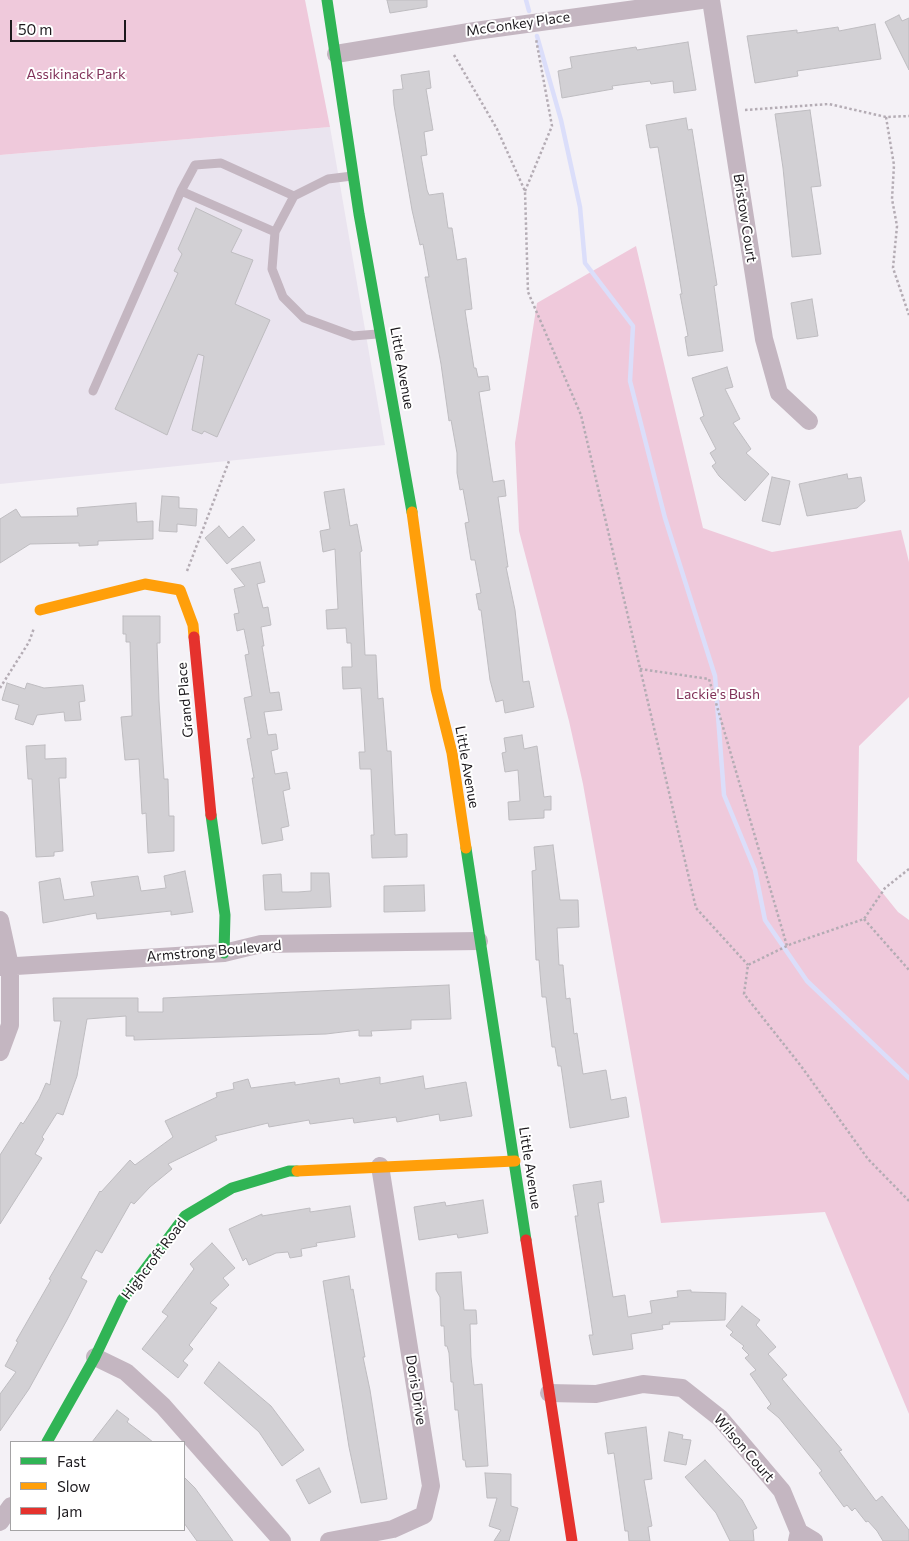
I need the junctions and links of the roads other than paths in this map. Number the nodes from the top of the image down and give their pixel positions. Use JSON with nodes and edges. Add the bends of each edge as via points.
{"nodes":[{"id":1,"x":327,"y":0,"type":"edge"},
{"id":2,"x":701,"y":0,"type":"edge"},
{"id":3,"x":712,"y":0,"type":"edge"},
{"id":4,"x":336,"y":54,"type":"junction"},
{"id":5,"x":354,"y":175,"type":"junction"},
{"id":6,"x":181,"y":191,"type":"junction"},
{"id":7,"x":294,"y":196,"type":"junction"},
{"id":8,"x":275,"y":232,"type":"junction"},
{"id":9,"x":380,"y":334,"type":"junction"},
{"id":10,"x":92,"y":391,"type":"dead end"},
{"id":11,"x":809,"y":421,"type":"dead end"},
{"id":12,"x":40,"y":610,"type":"road end"},
{"id":13,"x":0,"y":920,"type":"edge"},
{"id":14,"x":479,"y":941,"type":"junction"},
{"id":15,"x":224,"y":953,"type":"junction"},
{"id":16,"x":5,"y":966,"type":"edge"},
{"id":17,"x":0,"y":1052,"type":"edge"},
{"id":18,"x":515,"y":1161,"type":"junction"},
{"id":19,"x":380,"y":1166,"type":"junction"},
{"id":20,"x":95,"y":1357,"type":"junction"},
{"id":21,"x":549,"y":1393,"type":"junction"},
{"id":22,"x":48,"y":1441,"type":"edge"},
{"id":23,"x":10,"y":1507,"type":"edge"},
{"id":24,"x":0,"y":1522,"type":"edge"},
{"id":25,"x":798,"y":1536,"type":"edge"},
{"id":26,"x":282,"y":1541,"type":"edge"},
{"id":27,"x":329,"y":1541,"type":"edge"},
{"id":28,"x":572,"y":1541,"type":"edge"},
{"id":29,"x":814,"y":1541,"type":"edge"}],
"edges":[{"from":1,"to":4,"type":"street","name":"Little Avenue"},
{"from":2,"to":4,"type":"street","name":"McConkey Place"},
{"from":3,"to":11,"type":"street","name":"Bristow Court","via":[[764,339],[779,393]]},
{"from":4,"to":5,"type":"street","name":"Little Avenue"},
{"from":5,"to":7,"type":"lane","via":[[328,179]]},
{"from":5,"to":9,"type":"street","name":"Little Avenue"},
{"from":6,"to":7,"type":"lane","via":[[195,165],[220,163]]},
{"from":6,"to":8,"type":"lane"},
{"from":6,"to":10,"type":"lane"},
{"from":7,"to":8,"type":"lane"},
{"from":8,"to":9,"type":"lane","via":[[272,268],[282,297],[304,318],[333,329],[353,336]]},
{"from":9,"to":14,"type":"street","name":"Little Avenue","via":[[418,547],[436,689],[452,752]]},
{"from":12,"to":15,"type":"street","name":"Grand Place","via":[[145,584],[180,590],[193,625],[207,790],[226,915]]},
{"from":13,"to":16,"type":"street"},
{"from":14,"to":15,"type":"street","name":"Armstrong Boulevard","via":[[261,944]]},
{"from":14,"to":18,"type":"street","name":"Little Avenue"},
{"from":15,"to":16,"type":"street","name":"Armstrong Boulevard"},
{"from":16,"to":17,"type":"street","via":[[10,1025]]},
{"from":18,"to":19,"type":"street","name":"Highcroft Road"},
{"from":18,"to":21,"type":"street","name":"Little Avenue"},
{"from":19,"to":20,"type":"street","name":"Highcroft Road","via":[[289,1171],[232,1188],[185,1216],[122,1300]]},
{"from":19,"to":27,"type":"street","name":"Doris Drive","via":[[431,1486],[424,1515],[393,1529]]},
{"from":20,"to":22,"type":"street","name":"Highcroft Road"},
{"from":20,"to":26,"type":"street","via":[[126,1372],[163,1406]]},
{"from":21,"to":25,"type":"street","name":"Wilson Court","via":[[596,1394],[643,1384],[682,1388],[720,1418],[782,1491]]},
{"from":21,"to":28,"type":"street","name":"Little Avenue"},
{"from":23,"to":24,"type":"street"},
{"from":25,"to":29,"type":"street","name":"Wilson Court"}]}
